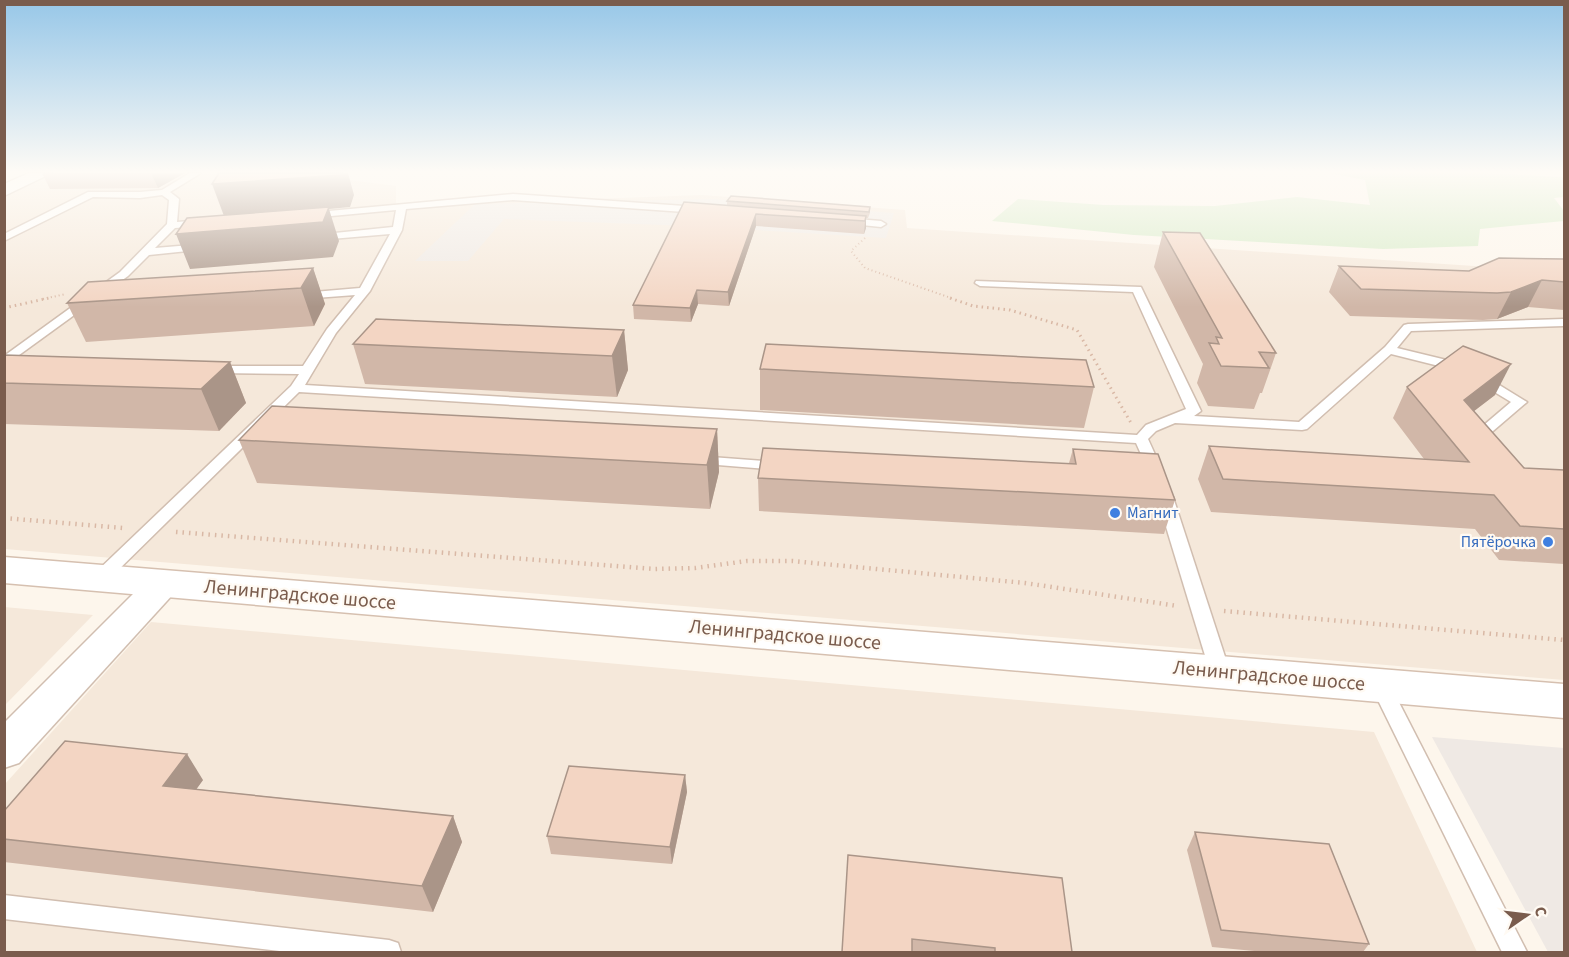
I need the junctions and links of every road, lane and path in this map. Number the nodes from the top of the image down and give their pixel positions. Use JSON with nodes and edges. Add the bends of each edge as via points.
{"nodes":[{"id":1,"x":44,"y":218,"type":"edge"},
{"id":2,"x":173,"y":218,"type":"edge"},
{"id":3,"x":399,"y":218,"type":"edge"},
{"id":4,"x":833,"y":220,"type":"edge"},
{"id":5,"x":218,"y":222,"type":"edge"},
{"id":6,"x":881,"y":224,"type":"joint"},
{"id":7,"x":172,"y":225,"type":"junction"},
{"id":8,"x":397,"y":230,"type":"junction"},
{"id":9,"x":4,"y":238,"type":"edge"},
{"id":10,"x":306,"y":238,"type":"edge"},
{"id":11,"x":214,"y":246,"type":"edge"},
{"id":12,"x":146,"y":252,"type":"junction"},
{"id":13,"x":980,"y":283,"type":"dead end"},
{"id":14,"x":110,"y":284,"type":"junction"},
{"id":15,"x":364,"y":291,"type":"junction"},
{"id":16,"x":293,"y":297,"type":"edge"},
{"id":17,"x":4,"y":308,"type":"edge"},
{"id":18,"x":92,"y":313,"type":"edge"},
{"id":19,"x":68,"y":315,"type":"junction"},
{"id":20,"x":1564,"y":323,"type":"edge"},
{"id":21,"x":1389,"y":350,"type":"junction"},
{"id":22,"x":8,"y":365,"type":"edge"},
{"id":23,"x":202,"y":369,"type":"edge"},
{"id":24,"x":307,"y":370,"type":"junction"},
{"id":25,"x":296,"y":388,"type":"junction"},
{"id":26,"x":1174,"y":419,"type":"junction"},
{"id":27,"x":251,"y":431,"type":"junction"},
{"id":28,"x":275,"y":432,"type":"edge"},
{"id":29,"x":1141,"y":439,"type":"junction"},
{"id":30,"x":1492,"y":452,"type":"edge"},
{"id":31,"x":681,"y":459,"type":"edge"},
{"id":32,"x":800,"y":467,"type":"edge"},
{"id":33,"x":1135,"y":473,"type":"edge"},
{"id":34,"x":1158,"y":474,"type":"junction"},
{"id":35,"x":4,"y":518,"type":"edge"},
{"id":36,"x":149,"y":530,"type":"junction"},
{"id":37,"x":4,"y":570,"type":"edge"},
{"id":38,"x":100,"y":578,"type":"junction"},
{"id":39,"x":164,"y":583,"type":"junction"},
{"id":40,"x":1200,"y":609,"type":"junction"},
{"id":41,"x":1564,"y":639,"type":"edge"},
{"id":42,"x":1220,"y":672,"type":"junction"},
{"id":43,"x":1381,"y":686,"type":"junction"},
{"id":44,"x":1564,"y":701,"type":"edge"},
{"id":45,"x":4,"y":751,"type":"edge"},
{"id":46,"x":4,"y":908,"type":"edge"},
{"id":47,"x":389,"y":952,"type":"edge"},
{"id":48,"x":1515,"y":952,"type":"edge"}],
"edges":[{"from":1,"to":9,"type":"lane"},
{"from":2,"to":7,"type":"lane"},
{"from":3,"to":8,"type":"lane"},
{"from":4,"to":6,"type":"lane"},
{"from":5,"to":7,"type":"lane"},
{"from":6,"to":29,"type":"path","via":[[850,251],[865,268],[973,306],[1010,310],[1077,330]]},
{"from":7,"to":12,"type":"lane"},
{"from":8,"to":10,"type":"lane"},
{"from":8,"to":15,"type":"lane"},
{"from":11,"to":12,"type":"lane"},
{"from":12,"to":14,"type":"lane"},
{"from":13,"to":26,"type":"lane","via":[[1137,289],[1194,411]]},
{"from":14,"to":17,"type":"path"},
{"from":14,"to":19,"type":"lane"},
{"from":15,"to":16,"type":"lane"},
{"from":15,"to":24,"type":"lane"},
{"from":18,"to":19,"type":"lane"},
{"from":19,"to":22,"type":"lane"},
{"from":20,"to":21,"type":"lane","via":[[1408,328]]},
{"from":21,"to":26,"type":"lane","via":[[1302,426]]},
{"from":21,"to":30,"type":"lane","via":[[1466,369],[1520,402],[1478,436]]},
{"from":23,"to":24,"type":"lane"},
{"from":24,"to":25,"type":"lane"},
{"from":25,"to":27,"type":"lane"},
{"from":25,"to":29,"type":"lane"},
{"from":26,"to":29,"type":"lane","via":[[1151,428]]},
{"from":27,"to":28,"type":"lane"},
{"from":27,"to":36,"type":"lane"},
{"from":29,"to":34,"type":"lane"},
{"from":31,"to":32,"type":"lane"},
{"from":33,"to":34,"type":"lane"},
{"from":34,"to":40,"type":"lane"},
{"from":35,"to":36,"type":"path"},
{"from":36,"to":38,"type":"lane"},
{"from":36,"to":40,"type":"path","via":[[654,569],[792,561],[1025,583]]},
{"from":37,"to":38,"type":"main road","name":"Ленинградское шоссе"},
{"from":38,"to":39,"type":"main road","name":"Ленинградское шоссе"},
{"from":39,"to":42,"type":"main road","name":"Ленинградское шоссе"},
{"from":39,"to":45,"type":"street"},
{"from":40,"to":41,"type":"path"},
{"from":40,"to":42,"type":"lane"},
{"from":42,"to":43,"type":"main road","name":"Ленинградское шоссе"},
{"from":43,"to":44,"type":"main road","name":"Ленинградское шоссе"},
{"from":43,"to":48,"type":"lane"},
{"from":46,"to":47,"type":"lane"}]}
